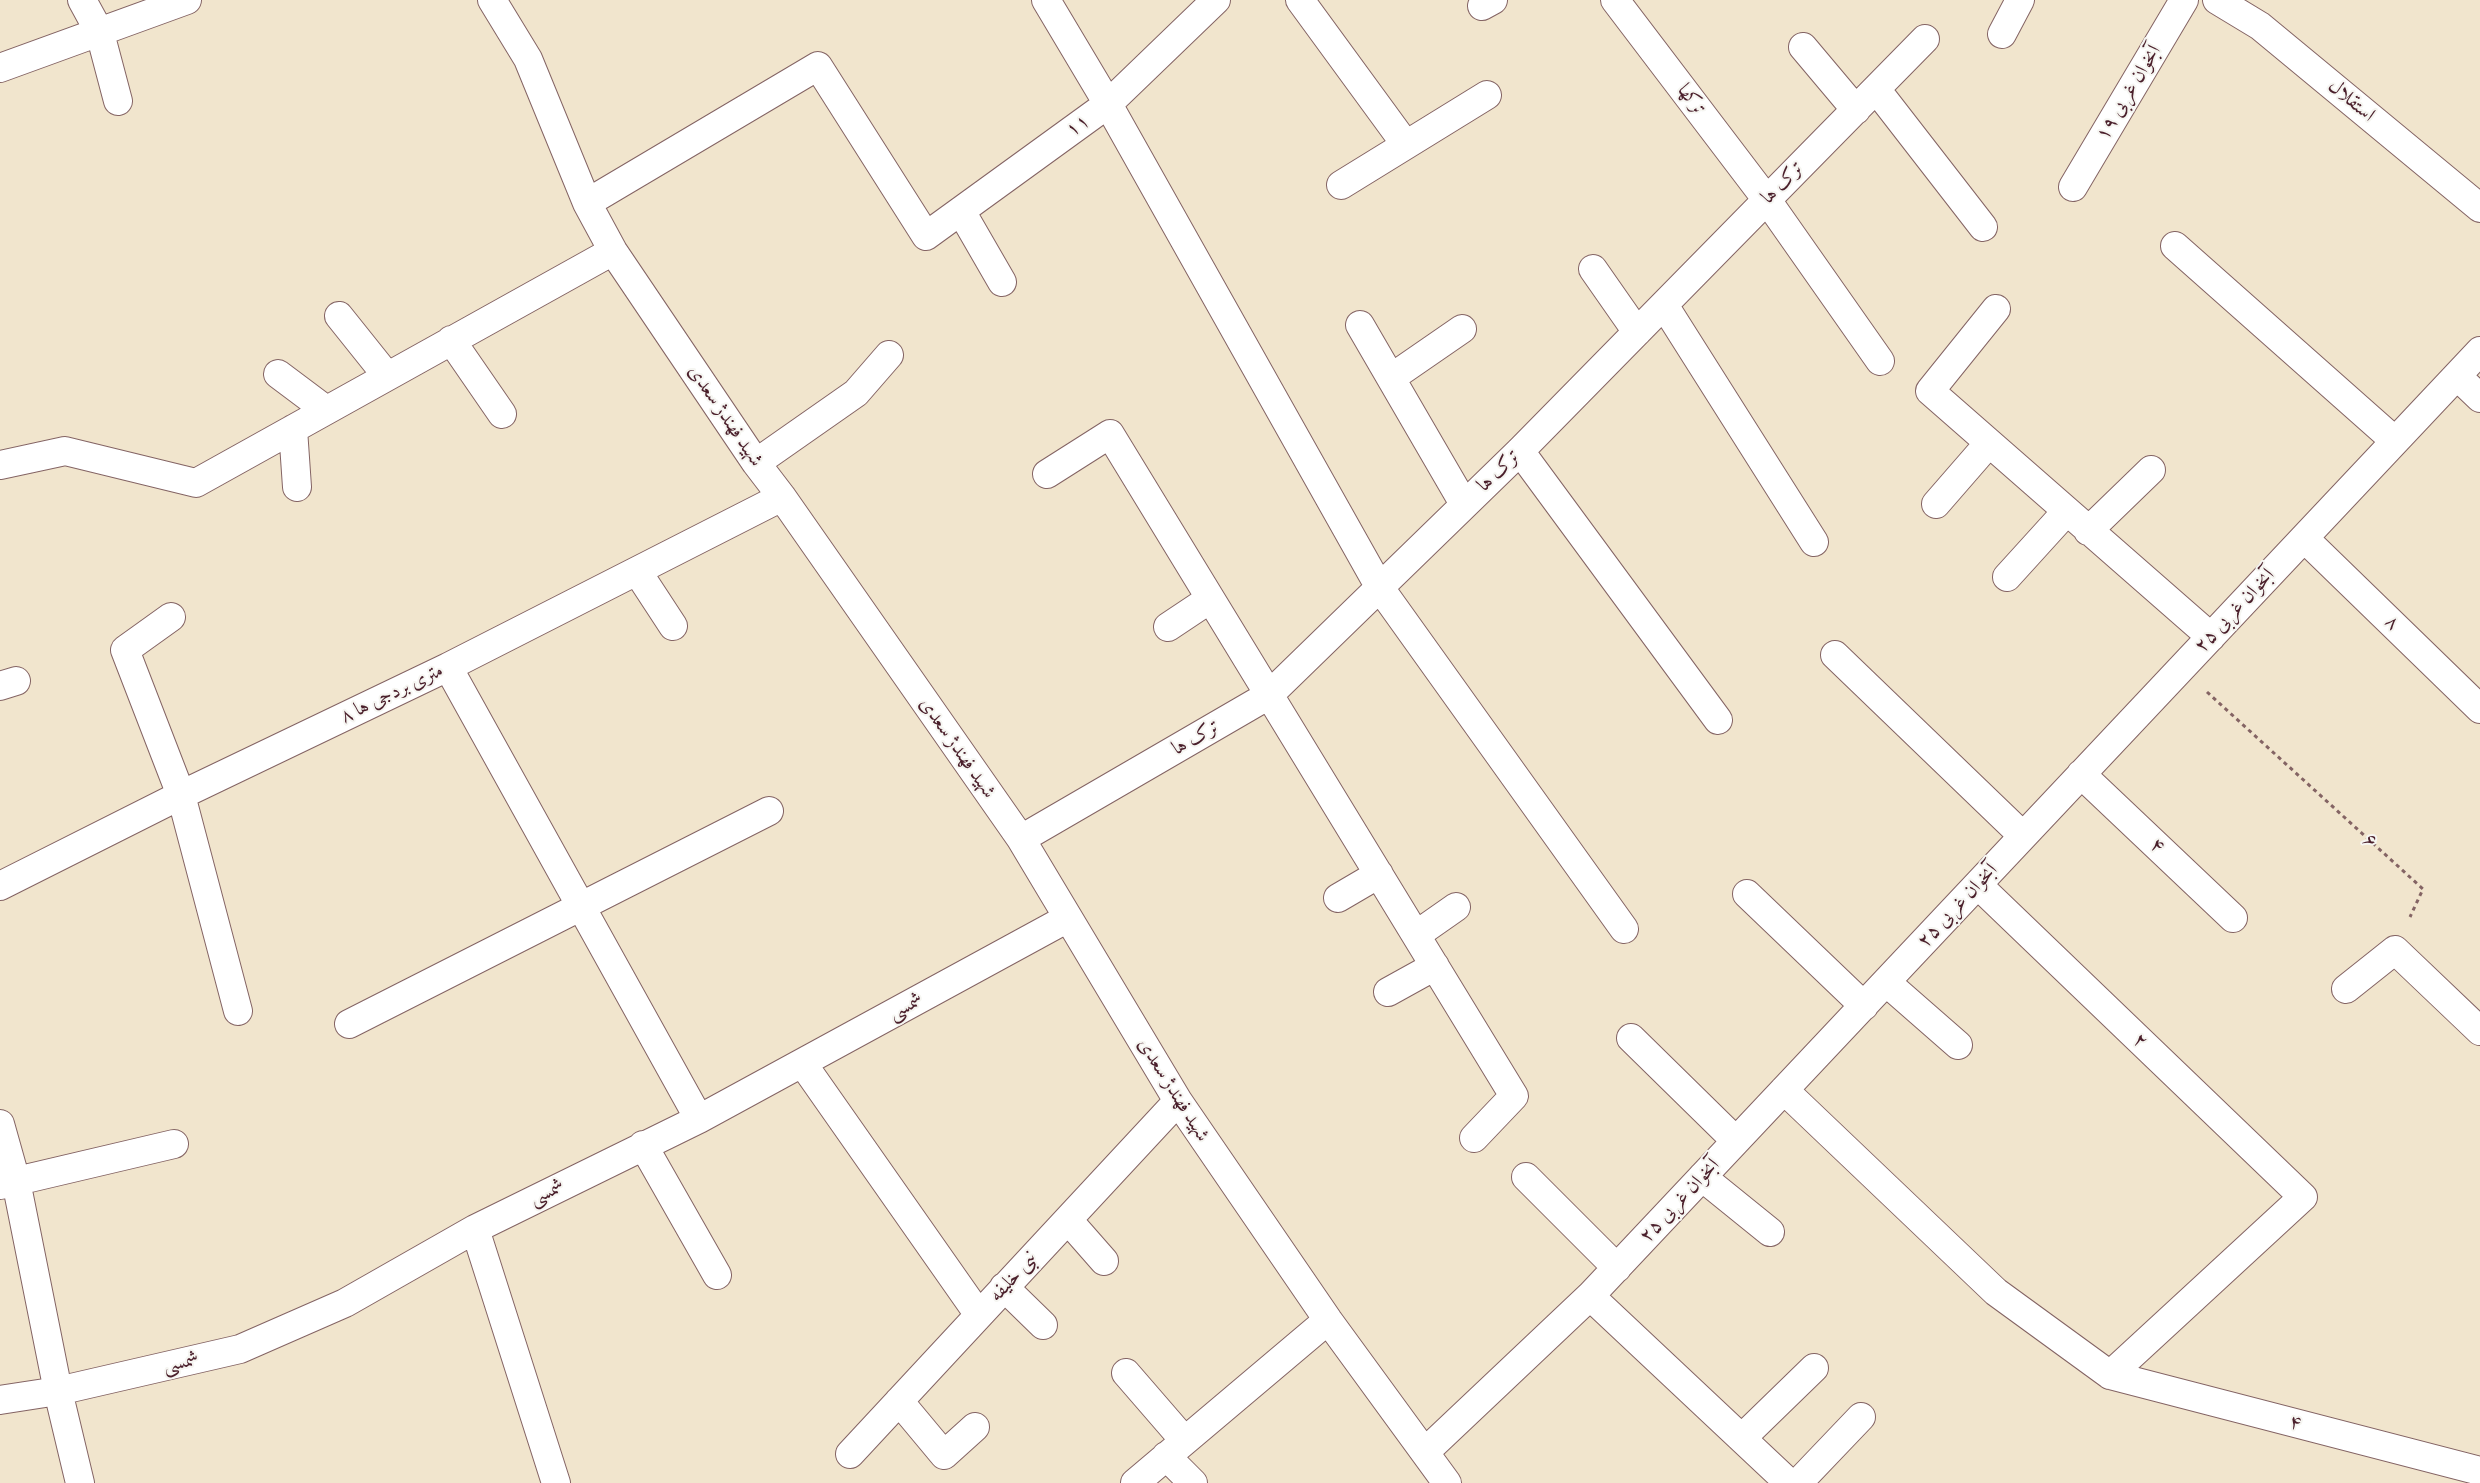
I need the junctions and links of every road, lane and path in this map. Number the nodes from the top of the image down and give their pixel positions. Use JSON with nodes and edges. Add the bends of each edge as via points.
{"nodes":[{"id":1,"x":82,"y":0,"type":"edge"},
{"id":2,"x":187,"y":0,"type":"edge"},
{"id":3,"x":492,"y":0,"type":"edge"},
{"id":4,"x":1046,"y":0,"type":"edge"},
{"id":5,"x":1216,"y":0,"type":"edge"},
{"id":6,"x":1300,"y":0,"type":"edge"},
{"id":7,"x":2020,"y":0,"type":"edge"},
{"id":8,"x":2184,"y":0,"type":"edge"},
{"id":9,"x":2217,"y":0,"type":"edge"},
{"id":10,"x":1628,"y":4,"type":"edge"},
{"id":11,"x":100,"y":33,"type":"junction"},
{"id":12,"x":2002,"y":34,"type":"dead end"},
{"id":13,"x":1925,"y":39,"type":"dead end"},
{"id":14,"x":1803,"y":47,"type":"dead end"},
{"id":15,"x":0,"y":68,"type":"edge"},
{"id":16,"x":1876,"y":90,"type":"junction"},
{"id":17,"x":1487,"y":95,"type":"dead end"},
{"id":18,"x":118,"y":101,"type":"dead end"},
{"id":19,"x":1108,"y":104,"type":"junction"},
{"id":20,"x":1856,"y":110,"type":"junction"},
{"id":21,"x":1406,"y":145,"type":"junction"},
{"id":22,"x":1341,"y":185,"type":"dead end"},
{"id":23,"x":2074,"y":187,"type":"dead end"},
{"id":24,"x":1767,"y":200,"type":"junction"},
{"id":25,"x":587,"y":203,"type":"junction"},
{"id":26,"x":2480,"y":208,"type":"edge"},
{"id":27,"x":961,"y":211,"type":"junction"},
{"id":28,"x":1983,"y":227,"type":"dead end"},
{"id":29,"x":2175,"y":246,"type":"dead end"},
{"id":30,"x":613,"y":251,"type":"junction"},
{"id":31,"x":1593,"y":269,"type":"dead end"},
{"id":32,"x":1002,"y":282,"type":"dead end"},
{"id":33,"x":1664,"y":305,"type":"junction"},
{"id":34,"x":1996,"y":309,"type":"dead end"},
{"id":35,"x":339,"y":316,"type":"dead end"},
{"id":36,"x":1360,"y":325,"type":"dead end"},
{"id":37,"x":1462,"y":329,"type":"dead end"},
{"id":38,"x":1637,"y":332,"type":"junction"},
{"id":39,"x":451,"y":340,"type":"junction"},
{"id":40,"x":2480,"y":351,"type":"edge"},
{"id":41,"x":889,"y":355,"type":"dead end"},
{"id":42,"x":1880,"y":361,"type":"dead end"},
{"id":43,"x":278,"y":374,"type":"dead end"},
{"id":44,"x":387,"y":376,"type":"junction"},
{"id":45,"x":2457,"y":376,"type":"junction"},
{"id":46,"x":1392,"y":378,"type":"junction"},
{"id":47,"x":2480,"y":398,"type":"edge"},
{"id":48,"x":326,"y":410,"type":"junction"},
{"id":49,"x":502,"y":414,"type":"dead end"},
{"id":50,"x":293,"y":429,"type":"junction"},
{"id":51,"x":2395,"y":441,"type":"junction"},
{"id":52,"x":1989,"y":443,"type":"junction"},
{"id":53,"x":1520,"y":451,"type":"junction"},
{"id":54,"x":756,"y":463,"type":"junction"},
{"id":55,"x":0,"y":465,"type":"edge"},
{"id":56,"x":2151,"y":470,"type":"dead end"},
{"id":57,"x":1047,"y":474,"type":"dead end"},
{"id":58,"x":297,"y":487,"type":"dead end"},
{"id":59,"x":782,"y":497,"type":"junction"},
{"id":60,"x":1464,"y":504,"type":"junction"},
{"id":61,"x":1936,"y":504,"type":"dead end"},
{"id":62,"x":2066,"y":512,"type":"junction"},
{"id":63,"x":2088,"y":531,"type":"junction"},
{"id":64,"x":2304,"y":538,"type":"junction"},
{"id":65,"x":1814,"y":542,"type":"dead end"},
{"id":66,"x":637,"y":571,"type":"junction"},
{"id":67,"x":2007,"y":577,"type":"dead end"},
{"id":68,"x":1380,"y":588,"type":"junction"},
{"id":69,"x":1210,"y":599,"type":"junction"},
{"id":70,"x":172,"y":617,"type":"dead end"},
{"id":71,"x":673,"y":626,"type":"dead end"},
{"id":72,"x":1168,"y":627,"type":"dead end"},
{"id":73,"x":2211,"y":637,"type":"junction"},
{"id":74,"x":1835,"y":655,"type":"dead end"},
{"id":75,"x":448,"y":667,"type":"junction"},
{"id":76,"x":2181,"y":669,"type":"junction"},
{"id":77,"x":1269,"y":695,"type":"junction"},
{"id":78,"x":2480,"y":708,"type":"edge"},
{"id":79,"x":1718,"y":720,"type":"dead end"},
{"id":80,"x":2082,"y":774,"type":"junction"},
{"id":81,"x":181,"y":795,"type":"junction"},
{"id":82,"x":769,"y":811,"type":"dead end"},
{"id":83,"x":2023,"y":836,"type":"junction"},
{"id":84,"x":1022,"y":840,"type":"junction"},
{"id":85,"x":1379,"y":874,"type":"junction"},
{"id":86,"x":1978,"y":885,"type":"junction"},
{"id":87,"x":0,"y":886,"type":"edge"},
{"id":88,"x":1747,"y":894,"type":"dead end"},
{"id":89,"x":1338,"y":898,"type":"dead end"},
{"id":90,"x":581,"y":906,"type":"junction"},
{"id":91,"x":1456,"y":908,"type":"dead end"},
{"id":92,"x":1068,"y":918,"type":"junction"},
{"id":93,"x":2233,"y":918,"type":"dead end"},
{"id":94,"x":1624,"y":929,"type":"dead end"},
{"id":95,"x":1416,"y":934,"type":"junction"},
{"id":96,"x":2395,"y":950,"type":"junction"},
{"id":97,"x":1436,"y":966,"type":"junction"},
{"id":98,"x":1886,"y":982,"type":"junction"},
{"id":99,"x":2346,"y":989,"type":"dead end"},
{"id":100,"x":1388,"y":992,"type":"dead end"},
{"id":101,"x":1864,"y":1006,"type":"junction"},
{"id":102,"x":238,"y":1011,"type":"dead end"},
{"id":103,"x":349,"y":1024,"type":"dead end"},
{"id":104,"x":2480,"y":1031,"type":"edge"},
{"id":105,"x":1631,"y":1038,"type":"dead end"},
{"id":106,"x":1958,"y":1045,"type":"dead end"},
{"id":107,"x":803,"y":1064,"type":"junction"},
{"id":108,"x":1784,"y":1090,"type":"junction"},
{"id":109,"x":1178,"y":1101,"type":"junction"},
{"id":110,"x":699,"y":1119,"type":"junction"},
{"id":111,"x":0,"y":1124,"type":"edge"},
{"id":112,"x":1474,"y":1138,"type":"dead end"},
{"id":113,"x":1736,"y":1141,"type":"junction"},
{"id":114,"x":174,"y":1144,"type":"dead end"},
{"id":115,"x":644,"y":1145,"type":"junction"},
{"id":116,"x":1526,"y":1177,"type":"dead end"},
{"id":117,"x":1702,"y":1177,"type":"junction"},
{"id":118,"x":8,"y":1183,"type":"edge"},
{"id":119,"x":1068,"y":1220,"type":"junction"},
{"id":120,"x":475,"y":1229,"type":"junction"},
{"id":121,"x":1770,"y":1232,"type":"dead end"},
{"id":122,"x":1104,"y":1261,"type":"dead end"},
{"id":123,"x":1617,"y":1268,"type":"junction"},
{"id":124,"x":717,"y":1275,"type":"dead end"},
{"id":125,"x":1004,"y":1288,"type":"junction"},
{"id":126,"x":1590,"y":1296,"type":"junction"},
{"id":127,"x":979,"y":1315,"type":"junction"},
{"id":128,"x":1328,"y":1320,"type":"junction"},
{"id":129,"x":1043,"y":1325,"type":"dead end"},
{"id":130,"x":1814,"y":1368,"type":"dead end"},
{"id":131,"x":1126,"y":1373,"type":"dead end"},
{"id":132,"x":2110,"y":1375,"type":"junction"},
{"id":133,"x":58,"y":1392,"type":"junction"},
{"id":134,"x":0,"y":1400,"type":"edge"},
{"id":135,"x":899,"y":1402,"type":"junction"},
{"id":136,"x":1861,"y":1417,"type":"dead end"},
{"id":137,"x":976,"y":1427,"type":"dead end"},
{"id":138,"x":1743,"y":1438,"type":"junction"},
{"id":139,"x":1175,"y":1448,"type":"junction"},
{"id":140,"x":1425,"y":1452,"type":"junction"},
{"id":141,"x":850,"y":1454,"type":"dead end"},
{"id":142,"x":2480,"y":1471,"type":"edge"},
{"id":143,"x":80,"y":1483,"type":"edge"},
{"id":144,"x":556,"y":1483,"type":"edge"},
{"id":145,"x":1135,"y":1483,"type":"edge"},
{"id":146,"x":1193,"y":1483,"type":"edge"},
{"id":147,"x":1447,"y":1483,"type":"edge"},
{"id":148,"x":1789,"y":1483,"type":"edge"},
{"id":149,"x":1798,"y":1483,"type":"edge"}],
"edges":[{"from":1,"to":11,"type":"street"},
{"from":2,"to":11,"type":"street"},
{"from":3,"to":25,"type":"street","name":"شهید فهندژ سعدی","via":[[528,60]]},
{"from":4,"to":19,"type":"street"},
{"from":5,"to":19,"type":"street","name":"۱۱"},
{"from":6,"to":21,"type":"street"},
{"from":7,"to":12,"type":"street"},
{"from":8,"to":23,"type":"street","name":"آبخوان غربی ۱۹"},
{"from":9,"to":26,"type":"street","name":"استقلال","via":[[2260,26]]},
{"from":10,"to":24,"type":"street","name":"ترکها"},
{"from":11,"to":15,"type":"street"},
{"from":11,"to":18,"type":"street"},
{"from":13,"to":16,"type":"street","name":"ترک ها"},
{"from":14,"to":20,"type":"street"},
{"from":16,"to":20,"type":"street","name":"ترک ها"},
{"from":16,"to":28,"type":"street"},
{"from":17,"to":21,"type":"street"},
{"from":19,"to":27,"type":"street","name":"۱۱"},
{"from":19,"to":68,"type":"street"},
{"from":20,"to":24,"type":"street","name":"ترک ها"},
{"from":21,"to":22,"type":"street"},
{"from":24,"to":33,"type":"street","name":"ترک ها"},
{"from":24,"to":42,"type":"street","name":"ترکها"},
{"from":25,"to":27,"type":"street","name":"۱۱","via":[[818,66],[926,236]]},
{"from":25,"to":30,"type":"street","name":"شهید فهندژ سعدی"},
{"from":27,"to":32,"type":"street"},
{"from":29,"to":51,"type":"street"},
{"from":30,"to":39,"type":"street"},
{"from":30,"to":54,"type":"street","name":"شهید فهندژ سعدی"},
{"from":31,"to":38,"type":"street"},
{"from":33,"to":38,"type":"street","name":"ترک ها"},
{"from":33,"to":65,"type":"street"},
{"from":34,"to":52,"type":"street","via":[[1930,391]]},
{"from":35,"to":44,"type":"street"},
{"from":36,"to":46,"type":"street"},
{"from":37,"to":46,"type":"street"},
{"from":38,"to":53,"type":"street","name":"ترک ها"},
{"from":39,"to":44,"type":"street"},
{"from":39,"to":49,"type":"street"},
{"from":40,"to":45,"type":"street","name":"آبخوان غربی ۲۵"},
{"from":41,"to":54,"type":"street","via":[[856,393]]},
{"from":43,"to":48,"type":"street"},
{"from":44,"to":48,"type":"street"},
{"from":45,"to":47,"type":"street"},
{"from":45,"to":51,"type":"street","name":"آبخوان غربی ۲۵"},
{"from":46,"to":60,"type":"street"},
{"from":48,"to":50,"type":"street"},
{"from":50,"to":55,"type":"street","via":[[196,483],[65,451]]},
{"from":50,"to":58,"type":"street"},
{"from":51,"to":64,"type":"street","name":"آبخوان غربی ۲۵"},
{"from":52,"to":61,"type":"street"},
{"from":52,"to":62,"type":"street"},
{"from":53,"to":60,"type":"street","name":"ترک ها"},
{"from":53,"to":79,"type":"street"},
{"from":54,"to":59,"type":"street","name":"شهید فهندژ سعدی"},
{"from":56,"to":63,"type":"street"},
{"from":57,"to":69,"type":"street","via":[[1110,434]]},
{"from":59,"to":66,"type":"street","name":"۸ متری بردجی ها"},
{"from":59,"to":84,"type":"street","name":"شهید فهندژ سعدی"},
{"from":60,"to":68,"type":"street","name":"ترک ها"},
{"from":62,"to":63,"type":"street"},
{"from":62,"to":67,"type":"street"},
{"from":63,"to":73,"type":"street"},
{"from":64,"to":73,"type":"street","name":"آبخوان غربی ۲۵"},
{"from":64,"to":78,"type":"street","name":"۸"},
{"from":66,"to":71,"type":"street"},
{"from":66,"to":75,"type":"street","name":"۸ متری بردجی ها"},
{"from":68,"to":77,"type":"street","name":"ترک ها"},
{"from":68,"to":94,"type":"street"},
{"from":69,"to":72,"type":"street"},
{"from":69,"to":77,"type":"street"},
{"from":70,"to":81,"type":"street","via":[[126,650]]},
{"from":73,"to":76,"type":"street","name":"آبخوان غربی ۲۵"},
{"from":74,"to":83,"type":"street"},
{"from":75,"to":81,"type":"street","name":"۸ متری بردجی ها"},
{"from":75,"to":90,"type":"street"},
{"from":76,"to":80,"type":"street","name":"آبخوان غربی ۲۵"},
{"from":76,"to":96,"type":"path","name":"۶","via":[[2423,889]]},
{"from":77,"to":84,"type":"street","name":"ترک ها"},
{"from":77,"to":85,"type":"street"},
{"from":80,"to":83,"type":"street","name":"آبخوان غربی ۲۵"},
{"from":80,"to":93,"type":"street","name":"۴"},
{"from":81,"to":87,"type":"street","name":"۸ متری بردجی ها"},
{"from":81,"to":102,"type":"street"},
{"from":82,"to":90,"type":"street"},
{"from":83,"to":86,"type":"street","name":"آبخوان غربی ۲۵"},
{"from":84,"to":92,"type":"street","name":"شهید فهندژ سعدی"},
{"from":85,"to":89,"type":"street"},
{"from":85,"to":95,"type":"street"},
{"from":86,"to":98,"type":"street","name":"آبخوان غربی ۲۵"},
{"from":86,"to":132,"type":"street","name":"۲","via":[[2303,1197]]},
{"from":88,"to":101,"type":"street"},
{"from":90,"to":103,"type":"street"},
{"from":90,"to":110,"type":"street"},
{"from":91,"to":95,"type":"street"},
{"from":92,"to":107,"type":"street","name":"شمسی"},
{"from":92,"to":109,"type":"street","name":"شهید فهندژ سعدی"},
{"from":95,"to":97,"type":"street"},
{"from":96,"to":99,"type":"street"},
{"from":96,"to":104,"type":"street"},
{"from":97,"to":100,"type":"street"},
{"from":97,"to":112,"type":"street","via":[[1514,1096]]},
{"from":98,"to":101,"type":"street","name":"آبخوان غربی ۲۵"},
{"from":98,"to":106,"type":"street"},
{"from":101,"to":108,"type":"street","name":"آبخوان غربی ۲۵"},
{"from":105,"to":113,"type":"street"},
{"from":107,"to":110,"type":"street","name":"شمسی"},
{"from":107,"to":127,"type":"street"},
{"from":108,"to":113,"type":"street","name":"آبخوان غربی ۲۵"},
{"from":108,"to":132,"type":"street","via":[[1996,1292]]},
{"from":109,"to":119,"type":"street","name":"نبی خلیفه"},
{"from":109,"to":128,"type":"street","name":"شهید فهندژ سعدی"},
{"from":110,"to":115,"type":"street","name":"شمسی"},
{"from":111,"to":118,"type":"street"},
{"from":113,"to":117,"type":"street","name":"آبخوان غربی ۲۵"},
{"from":114,"to":118,"type":"street"},
{"from":115,"to":120,"type":"street","name":"شمسی"},
{"from":115,"to":124,"type":"street"},
{"from":116,"to":123,"type":"street"},
{"from":117,"to":121,"type":"street"},
{"from":117,"to":123,"type":"street","name":"آبخوان غربی ۲۵"},
{"from":118,"to":133,"type":"street"},
{"from":119,"to":122,"type":"street"},
{"from":119,"to":125,"type":"street","name":"نبی خلیفه"},
{"from":120,"to":133,"type":"street","name":"شمسی","via":[[345,1303],[240,1349]]},
{"from":120,"to":144,"type":"street"},
{"from":123,"to":126,"type":"street","name":"آبخوان غربی ۲۵"},
{"from":125,"to":127,"type":"street","name":"نبی خلیفه"},
{"from":125,"to":129,"type":"street"},
{"from":126,"to":138,"type":"street"},
{"from":126,"to":140,"type":"street","name":"آبخوان غربی ۲۵"},
{"from":127,"to":135,"type":"street","name":"نبی خلیفه"},
{"from":128,"to":139,"type":"street"},
{"from":128,"to":140,"type":"street","name":"شهید فهندژ سعدی"},
{"from":130,"to":138,"type":"street"},
{"from":131,"to":139,"type":"street"},
{"from":132,"to":142,"type":"street","name":"۴"},
{"from":133,"to":134,"type":"street","name":"شمسی"},
{"from":133,"to":143,"type":"street"},
{"from":135,"to":137,"type":"street","via":[[944,1455]]},
{"from":135,"to":141,"type":"street","name":"نبی خلیفه"},
{"from":136,"to":149,"type":"street"},
{"from":138,"to":148,"type":"street"},
{"from":139,"to":145,"type":"street"},
{"from":139,"to":146,"type":"street"},
{"from":140,"to":147,"type":"street","name":"شهید فهندژ سعدی"}]}
